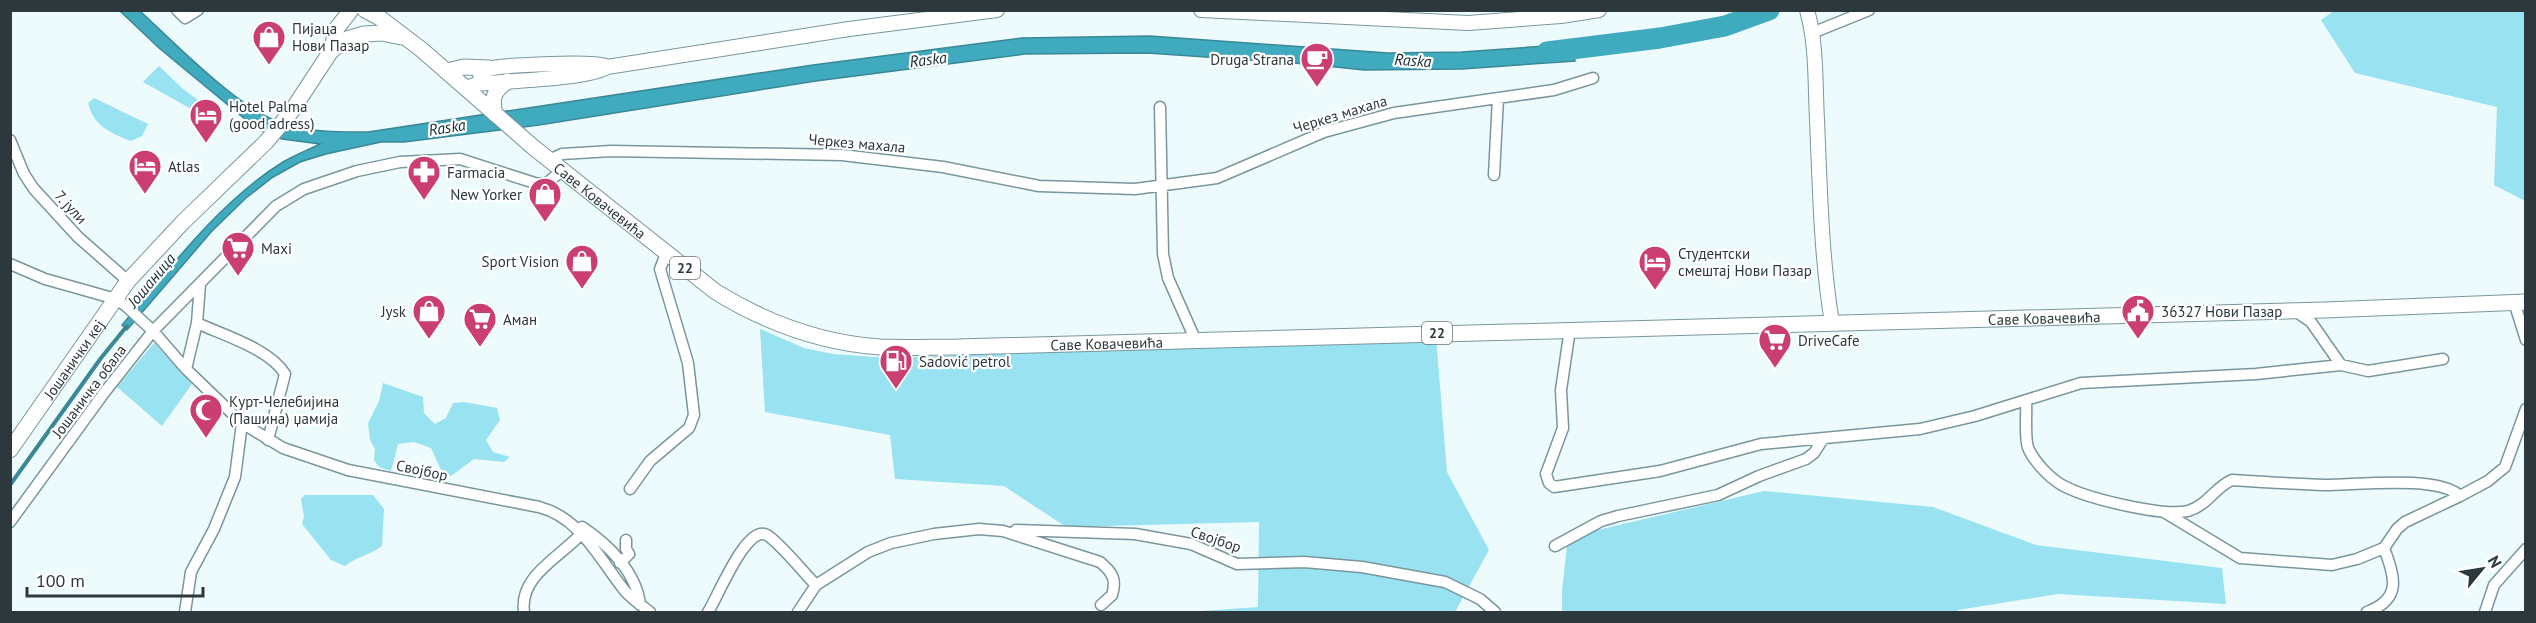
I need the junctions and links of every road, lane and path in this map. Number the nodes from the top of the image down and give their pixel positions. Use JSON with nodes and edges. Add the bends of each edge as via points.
{"nodes":[{"id":1,"x":198,"y":10,"type":"edge"},
{"id":2,"x":351,"y":10,"type":"edge"},
{"id":3,"x":365,"y":10,"type":"edge"},
{"id":4,"x":997,"y":10,"type":"edge"},
{"id":5,"x":1201,"y":10,"type":"edge"},
{"id":6,"x":1599,"y":10,"type":"edge"},
{"id":7,"x":1869,"y":10,"type":"edge"},
{"id":8,"x":1234,"y":11,"type":"edge"},
{"id":9,"x":1308,"y":13,"type":"edge"},
{"id":10,"x":1807,"y":13,"type":"edge"},
{"id":11,"x":181,"y":14,"type":"edge"},
{"id":12,"x":1812,"y":33,"type":"junction"},
{"id":13,"x":404,"y":38,"type":"junction"},
{"id":14,"x":331,"y":51,"type":"junction"},
{"id":15,"x":607,"y":67,"type":"junction"},
{"id":16,"x":489,"y":68,"type":"junction"},
{"id":17,"x":447,"y":71,"type":"junction"},
{"id":18,"x":1593,"y":78,"type":"dead end"},
{"id":19,"x":502,"y":86,"type":"junction"},
{"id":20,"x":466,"y":88,"type":"junction"},
{"id":21,"x":1498,"y":98,"type":"junction"},
{"id":22,"x":1160,"y":107,"type":"dead end"},
{"id":23,"x":495,"y":114,"type":"junction"},
{"id":24,"x":10,"y":140,"type":"edge"},
{"id":25,"x":549,"y":160,"type":"junction"},
{"id":26,"x":563,"y":170,"type":"junction"},
{"id":27,"x":1494,"y":175,"type":"dead end"},
{"id":28,"x":1162,"y":185,"type":"junction"},
{"id":29,"x":666,"y":254,"type":"junction"},
{"id":30,"x":10,"y":264,"type":"edge"},
{"id":31,"x":128,"y":281,"type":"junction"},
{"id":32,"x":200,"y":284,"type":"junction"},
{"id":33,"x":2520,"y":302,"type":"edge"},
{"id":34,"x":121,"y":303,"type":"junction"},
{"id":35,"x":2292,"y":310,"type":"junction"},
{"id":36,"x":197,"y":323,"type":"junction"},
{"id":37,"x":1832,"y":323,"type":"junction"},
{"id":38,"x":1570,"y":329,"type":"junction"},
{"id":39,"x":153,"y":331,"type":"junction"},
{"id":40,"x":1195,"y":339,"type":"junction"},
{"id":41,"x":2526,"y":340,"type":"edge"},
{"id":42,"x":2443,"y":359,"type":"dead end"},
{"id":43,"x":2341,"y":365,"type":"junction"},
{"id":44,"x":186,"y":369,"type":"junction"},
{"id":45,"x":2026,"y":400,"type":"junction"},
{"id":46,"x":2526,"y":409,"type":"edge"},
{"id":47,"x":242,"y":423,"type":"junction"},
{"id":48,"x":1823,"y":439,"type":"junction"},
{"id":49,"x":268,"y":440,"type":"junction"},
{"id":50,"x":10,"y":450,"type":"edge"},
{"id":51,"x":630,"y":489,"type":"dead end"},
{"id":52,"x":2460,"y":496,"type":"junction"},
{"id":53,"x":2163,"y":512,"type":"junction"},
{"id":54,"x":10,"y":522,"type":"edge"},
{"id":55,"x":570,"y":522,"type":"junction"},
{"id":56,"x":581,"y":534,"type":"junction"},
{"id":57,"x":1012,"y":534,"type":"junction"},
{"id":58,"x":626,"y":540,"type":"dead end"},
{"id":59,"x":1555,"y":546,"type":"dead end"},
{"id":60,"x":2384,"y":548,"type":"junction"},
{"id":61,"x":2526,"y":549,"type":"edge"},
{"id":62,"x":620,"y":563,"type":"junction"},
{"id":63,"x":816,"y":585,"type":"junction"},
{"id":64,"x":640,"y":604,"type":"junction"},
{"id":65,"x":1101,"y":605,"type":"dead end"},
{"id":66,"x":2372,"y":610,"type":"edge"},
{"id":67,"x":185,"y":612,"type":"edge"},
{"id":68,"x":524,"y":612,"type":"edge"},
{"id":69,"x":650,"y":612,"type":"edge"},
{"id":70,"x":708,"y":612,"type":"edge"},
{"id":71,"x":798,"y":612,"type":"edge"},
{"id":72,"x":1495,"y":612,"type":"edge"},
{"id":73,"x":2485,"y":612,"type":"edge"}],
"edges":[{"from":1,"to":11,"type":"street"},
{"from":2,"to":14,"type":"main road","number":"22","via":[[337,28]]},
{"from":3,"to":13,"type":"main road","number":"22"},
{"from":4,"to":15,"type":"street"},
{"from":5,"to":8,"type":"street"},
{"from":6,"to":9,"type":"street","via":[[1468,23]]},
{"from":7,"to":12,"type":"street"},
{"from":8,"to":9,"type":"street"},
{"from":10,"to":12,"type":"street"},
{"from":12,"to":37,"type":"street","via":[[1823,269]]},
{"from":13,"to":14,"type":"main road","number":"22","via":[[364,34],[347,39]]},
{"from":13,"to":17,"type":"main road","number":"22"},
{"from":14,"to":31,"type":"main road","name":"Јошанички кеј","number":"22","via":[[266,142]]},
{"from":15,"to":16,"type":"street","via":[[584,63]]},
{"from":15,"to":19,"type":"street"},
{"from":16,"to":17,"type":"main road"},
{"from":16,"to":20,"type":"street"},
{"from":17,"to":20,"type":"main road","number":"22"},
{"from":18,"to":21,"type":"street","name":"Черкез махала","via":[[1554,90]]},
{"from":19,"to":20,"type":"street","via":[[477,84]]},
{"from":19,"to":23,"type":"main road","via":[[493,105]]},
{"from":20,"to":23,"type":"main road","number":"22"},
{"from":21,"to":27,"type":"street"},
{"from":21,"to":28,"type":"street","name":"Черкез махала","via":[[1394,112],[1324,132],[1217,178]]},
{"from":22,"to":28,"type":"street"},
{"from":23,"to":25,"type":"main road","name":"Саве Ковачевића","number":"22"},
{"from":24,"to":31,"type":"street","name":"7. јули","via":[[34,189],[78,237]]},
{"from":25,"to":26,"type":"main road","name":"Саве Ковачевића","number":"22"},
{"from":25,"to":28,"type":"street","name":"Черкез махала","via":[[562,154],[611,151],[842,154],[943,167],[1039,186],[1135,189]]},
{"from":26,"to":29,"type":"main road","name":"Саве Ковачевића","number":"22"},
{"from":26,"to":32,"type":"street","via":[[548,182],[538,184],[460,159],[400,162],[357,171],[304,189],[276,206]]},
{"from":28,"to":40,"type":"street","via":[[1163,254],[1168,278]]},
{"from":29,"to":40,"type":"main road","name":"Саве Ковачевића","number":"22","via":[[716,292],[762,318],[860,345]]},
{"from":29,"to":51,"type":"street","via":[[660,269],[688,363],[694,415],[689,428],[650,461]]},
{"from":30,"to":34,"type":"street"},
{"from":31,"to":34,"type":"main road","name":"Јошанички кеј","number":"22"},
{"from":32,"to":36,"type":"street"},
{"from":32,"to":39,"type":"street","name":"Јошаничка обала"},
{"from":33,"to":35,"type":"main road","name":"Саве Ковачевића","number":"22"},
{"from":33,"to":41,"type":"street","name":"Саве Ковачевића"},
{"from":34,"to":39,"type":"street","name":"Својбор"},
{"from":34,"to":50,"type":"main road","name":"Јошанички кеј","number":"22"},
{"from":35,"to":37,"type":"main road","name":"Саве Ковачевића","number":"22"},
{"from":35,"to":43,"type":"street","via":[[2311,322]]},
{"from":36,"to":44,"type":"street"},
{"from":36,"to":49,"type":"street","via":[[279,363],[285,374]]},
{"from":37,"to":38,"type":"main road","name":"Саве Ковачевића","number":"22"},
{"from":38,"to":40,"type":"main road","name":"Саве Ковачевића","number":"22"},
{"from":38,"to":48,"type":"street","via":[[1561,390],[1563,428],[1546,474],[1554,487],[1660,471],[1761,444]]},
{"from":39,"to":44,"type":"street","name":"Својбор"},
{"from":39,"to":54,"type":"street","name":"Јошаничка обала"},
{"from":42,"to":43,"type":"street","via":[[2368,371]]},
{"from":43,"to":45,"type":"street","via":[[2256,374],[2081,383]]},
{"from":44,"to":47,"type":"street","name":"Својбор"},
{"from":45,"to":48,"type":"street","via":[[1920,429]]},
{"from":45,"to":53,"type":"street","via":[[2028,449],[2046,473],[2066,488]]},
{"from":46,"to":52,"type":"street","via":[[2505,467]]},
{"from":47,"to":49,"type":"street","name":"Својбор"},
{"from":47,"to":67,"type":"street","via":[[235,477],[191,572]]},
{"from":48,"to":59,"type":"street","via":[[1806,459],[1718,495],[1601,521]]},
{"from":49,"to":55,"type":"street","name":"Својбор","via":[[348,470],[539,507]]},
{"from":52,"to":53,"type":"street","via":[[2453,490],[2416,483],[2324,485],[2232,480],[2202,506],[2186,512]]},
{"from":52,"to":60,"type":"street","via":[[2405,522]]},
{"from":53,"to":60,"type":"street","via":[[2240,558],[2332,565]]},
{"from":55,"to":56,"type":"street","name":"Својбор"},
{"from":55,"to":62,"type":"street","name":"Својбор","via":[[587,530]]},
{"from":56,"to":64,"type":"street","name":"Својбор"},
{"from":56,"to":68,"type":"street","via":[[530,581],[524,596]]},
{"from":57,"to":63,"type":"street","name":"Својбор","via":[[979,529],[904,539],[868,552]]},
{"from":57,"to":65,"type":"street","name":"Својбор","via":[[1100,562],[1114,578],[1112,595]]},
{"from":57,"to":72,"type":"street","name":"Својбор","via":[[1016,530],[1135,534],[1191,544],[1237,564],[1304,562],[1362,567],[1444,582],[1480,598]]},
{"from":58,"to":62,"type":"street","via":[[629,554]]},
{"from":60,"to":66,"type":"street","via":[[2394,574],[2392,593]]},
{"from":61,"to":73,"type":"street","via":[[2494,585]]},
{"from":62,"to":64,"type":"street","name":"Својбор","via":[[636,583]]},
{"from":63,"to":70,"type":"street","via":[[775,542],[760,534],[744,547]]},
{"from":63,"to":71,"type":"street","name":"Својбор"},
{"from":64,"to":69,"type":"street","name":"Својбор"}]}
